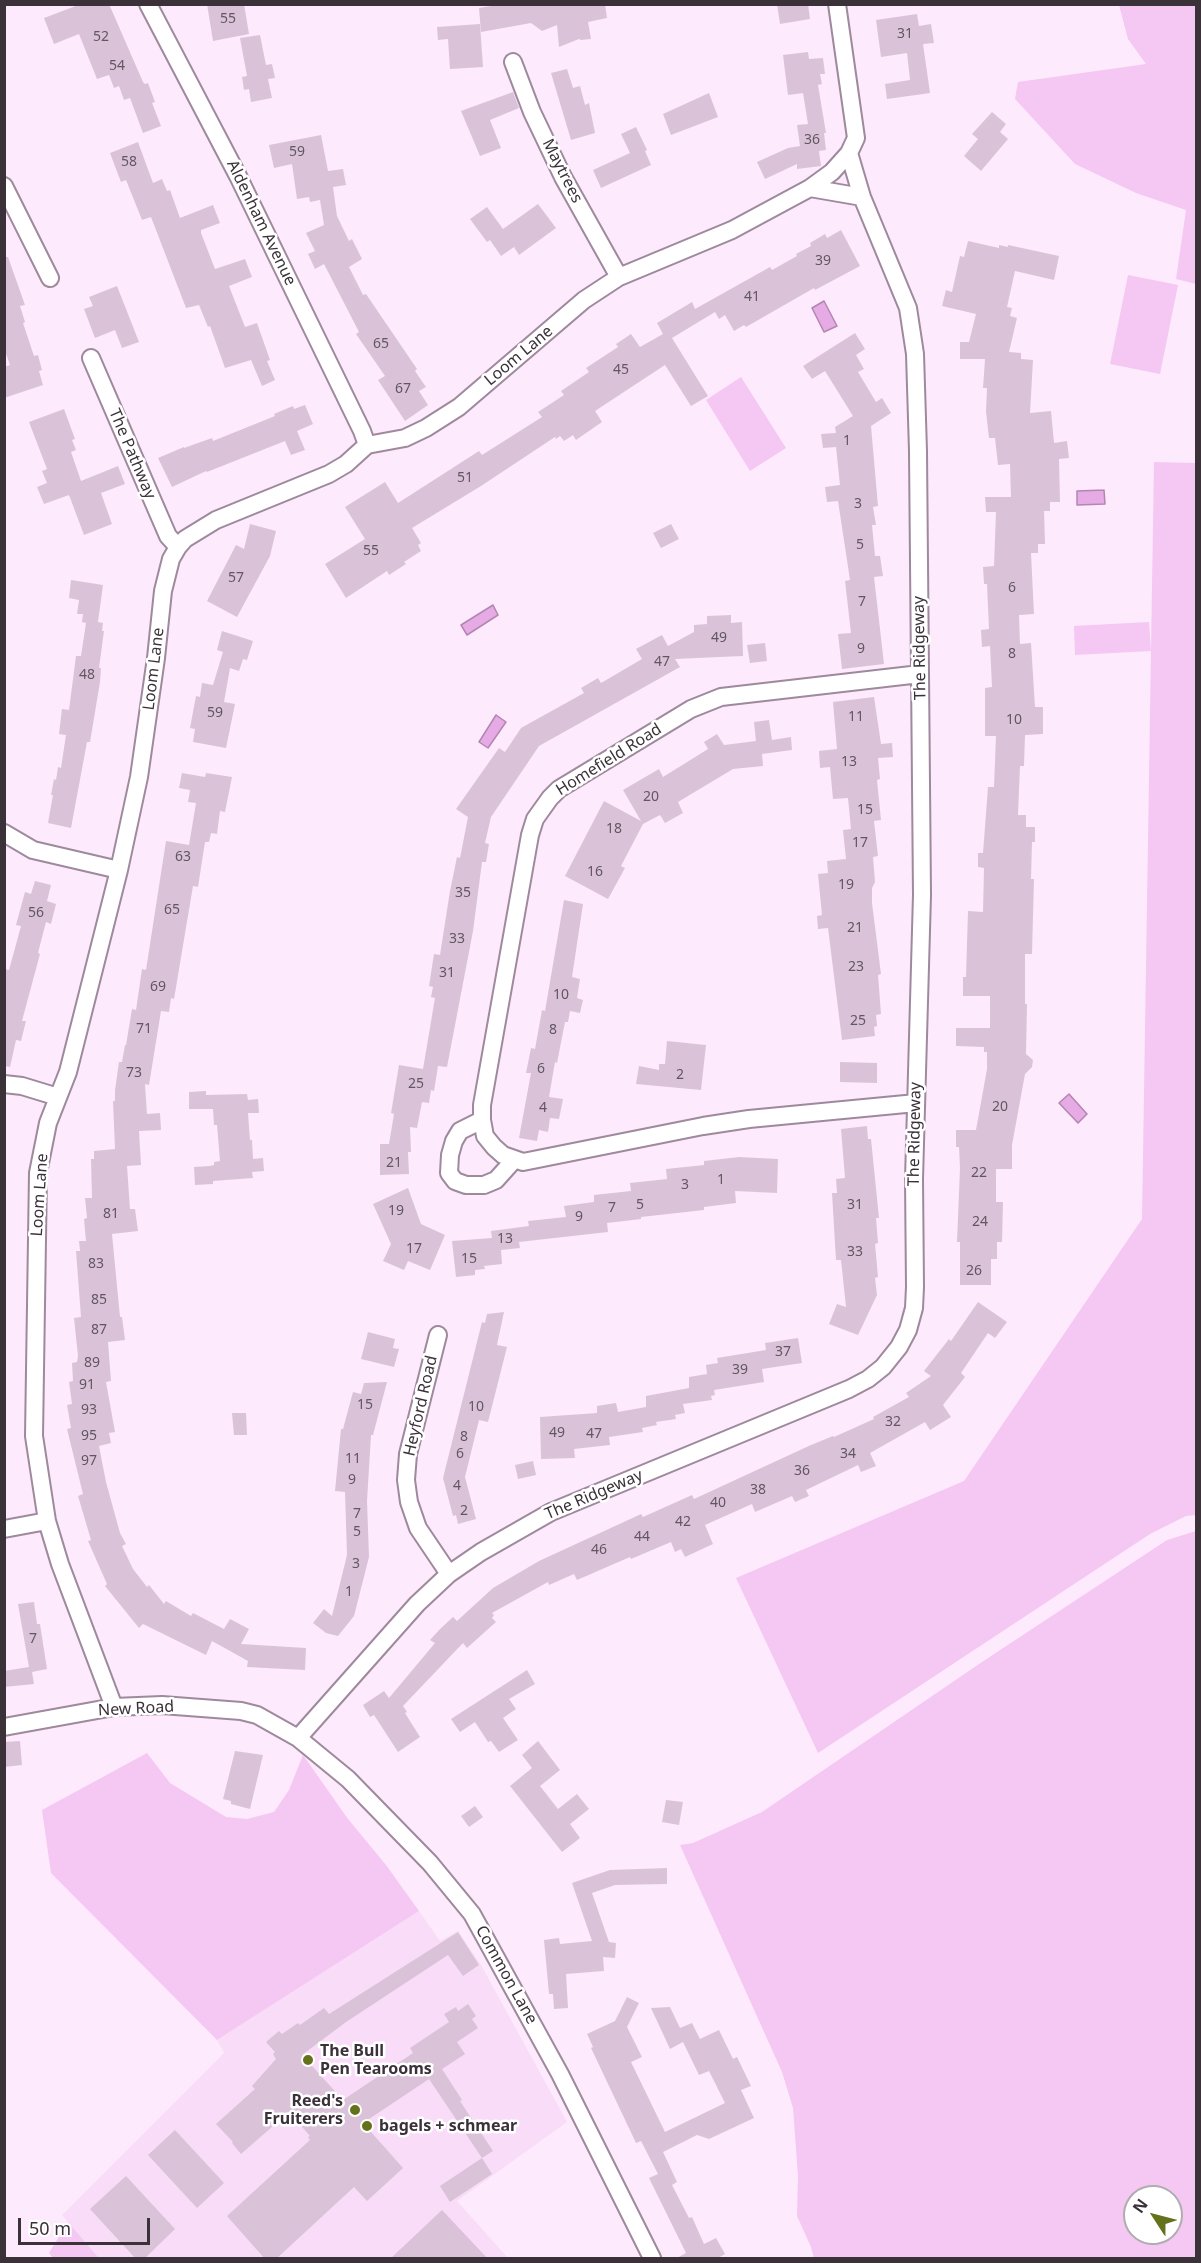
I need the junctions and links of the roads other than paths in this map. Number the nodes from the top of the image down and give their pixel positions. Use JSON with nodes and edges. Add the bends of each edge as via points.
{"nodes":[{"id":1,"x":148,"y":4,"type":"edge"},
{"id":2,"x":837,"y":4,"type":"edge"},
{"id":3,"x":513,"y":62,"type":"dead end"},
{"id":4,"x":849,"y":153,"type":"junction"},
{"id":5,"x":4,"y":186,"type":"edge"},
{"id":6,"x":810,"y":188,"type":"junction"},
{"id":7,"x":862,"y":196,"type":"junction"},
{"id":8,"x":619,"y":277,"type":"junction"},
{"id":9,"x":50,"y":278,"type":"dead end"},
{"id":10,"x":91,"y":358,"type":"dead end"},
{"id":11,"x":367,"y":445,"type":"junction"},
{"id":12,"x":178,"y":547,"type":"junction"},
{"id":13,"x":920,"y":674,"type":"junction"},
{"id":14,"x":4,"y":833,"type":"edge"},
{"id":15,"x":119,"y":870,"type":"junction"},
{"id":16,"x":4,"y":1084,"type":"edge"},
{"id":17,"x":58,"y":1097,"type":"junction"},
{"id":18,"x":916,"y":1103,"type":"junction"},
{"id":19,"x":482,"y":1120,"type":"junction"},
{"id":20,"x":514,"y":1160,"type":"junction"},
{"id":21,"x":438,"y":1335,"type":"dead end"},
{"id":22,"x":47,"y":1521,"type":"junction"},
{"id":23,"x":4,"y":1529,"type":"edge"},
{"id":24,"x":449,"y":1574,"type":"junction"},
{"id":25,"x":114,"y":1707,"type":"junction"},
{"id":26,"x":4,"y":1727,"type":"edge"},
{"id":27,"x":298,"y":1738,"type":"junction"},
{"id":28,"x":652,"y":2259,"type":"edge"}],
"edges":[{"from":1,"to":11,"type":"street","name":"Aldenham Avenue","via":[[238,176]]},
{"from":2,"to":4,"type":"street","via":[[856,138]]},
{"from":3,"to":8,"type":"street","name":"Maytrees","via":[[563,177]]},
{"from":4,"to":6,"type":"street","name":"Loom Lane"},
{"from":4,"to":7,"type":"street","name":"The Ridgeway"},
{"from":5,"to":9,"type":"street"},
{"from":6,"to":7,"type":"street"},
{"from":6,"to":8,"type":"street","name":"Loom Lane","via":[[732,230]]},
{"from":7,"to":13,"type":"street","name":"The Ridgeway","via":[[908,308],[915,354]]},
{"from":8,"to":11,"type":"street","name":"Loom Lane","via":[[584,300],[459,407],[405,438]]},
{"from":10,"to":12,"type":"street","name":"The Pathway","via":[[168,536]]},
{"from":11,"to":12,"type":"street","name":"Loom Lane","via":[[329,474],[216,520]]},
{"from":12,"to":15,"type":"street","name":"Loom Lane","via":[[163,591],[139,777]]},
{"from":13,"to":18,"type":"street","name":"The Ridgeway","via":[[922,895]]},
{"from":13,"to":19,"type":"street","name":"Homefield Road","via":[[721,697],[692,709],[555,793],[535,819],[530,836]]},
{"from":14,"to":15,"type":"street","via":[[33,850]]},
{"from":15,"to":17,"type":"street","name":"Loom Lane"},
{"from":16,"to":17,"type":"street"},
{"from":17,"to":22,"type":"street","name":"Loom Lane","via":[[48,1123],[38,1173],[33,1436]]},
{"from":18,"to":20,"type":"street","via":[[738,1120],[534,1161]]},
{"from":18,"to":24,"type":"street","name":"The Ridgeway","via":[[914,1308],[908,1330],[884,1367],[849,1389],[551,1512],[481,1551]]},
{"from":19,"to":20,"type":"street","name":"Homefield Road","via":[[485,1136],[502,1155]]},
{"from":19,"to":20,"type":"street","via":[[460,1131],[454,1141],[449,1173],[455,1181],[483,1185],[496,1180]]},
{"from":21,"to":24,"type":"street","name":"Heyford Road","via":[[408,1454],[406,1480],[418,1528]]},
{"from":22,"to":23,"type":"street"},
{"from":22,"to":25,"type":"street","name":"Loom Lane"},
{"from":24,"to":27,"type":"street","name":"The Ridgeway","via":[[417,1604]]},
{"from":25,"to":26,"type":"street","name":"New Road"},
{"from":25,"to":27,"type":"street","name":"New Road","via":[[162,1705],[241,1711],[266,1719]]},
{"from":27,"to":28,"type":"street","name":"Common Lane","via":[[362,1792],[472,1914],[560,2074]]}]}
